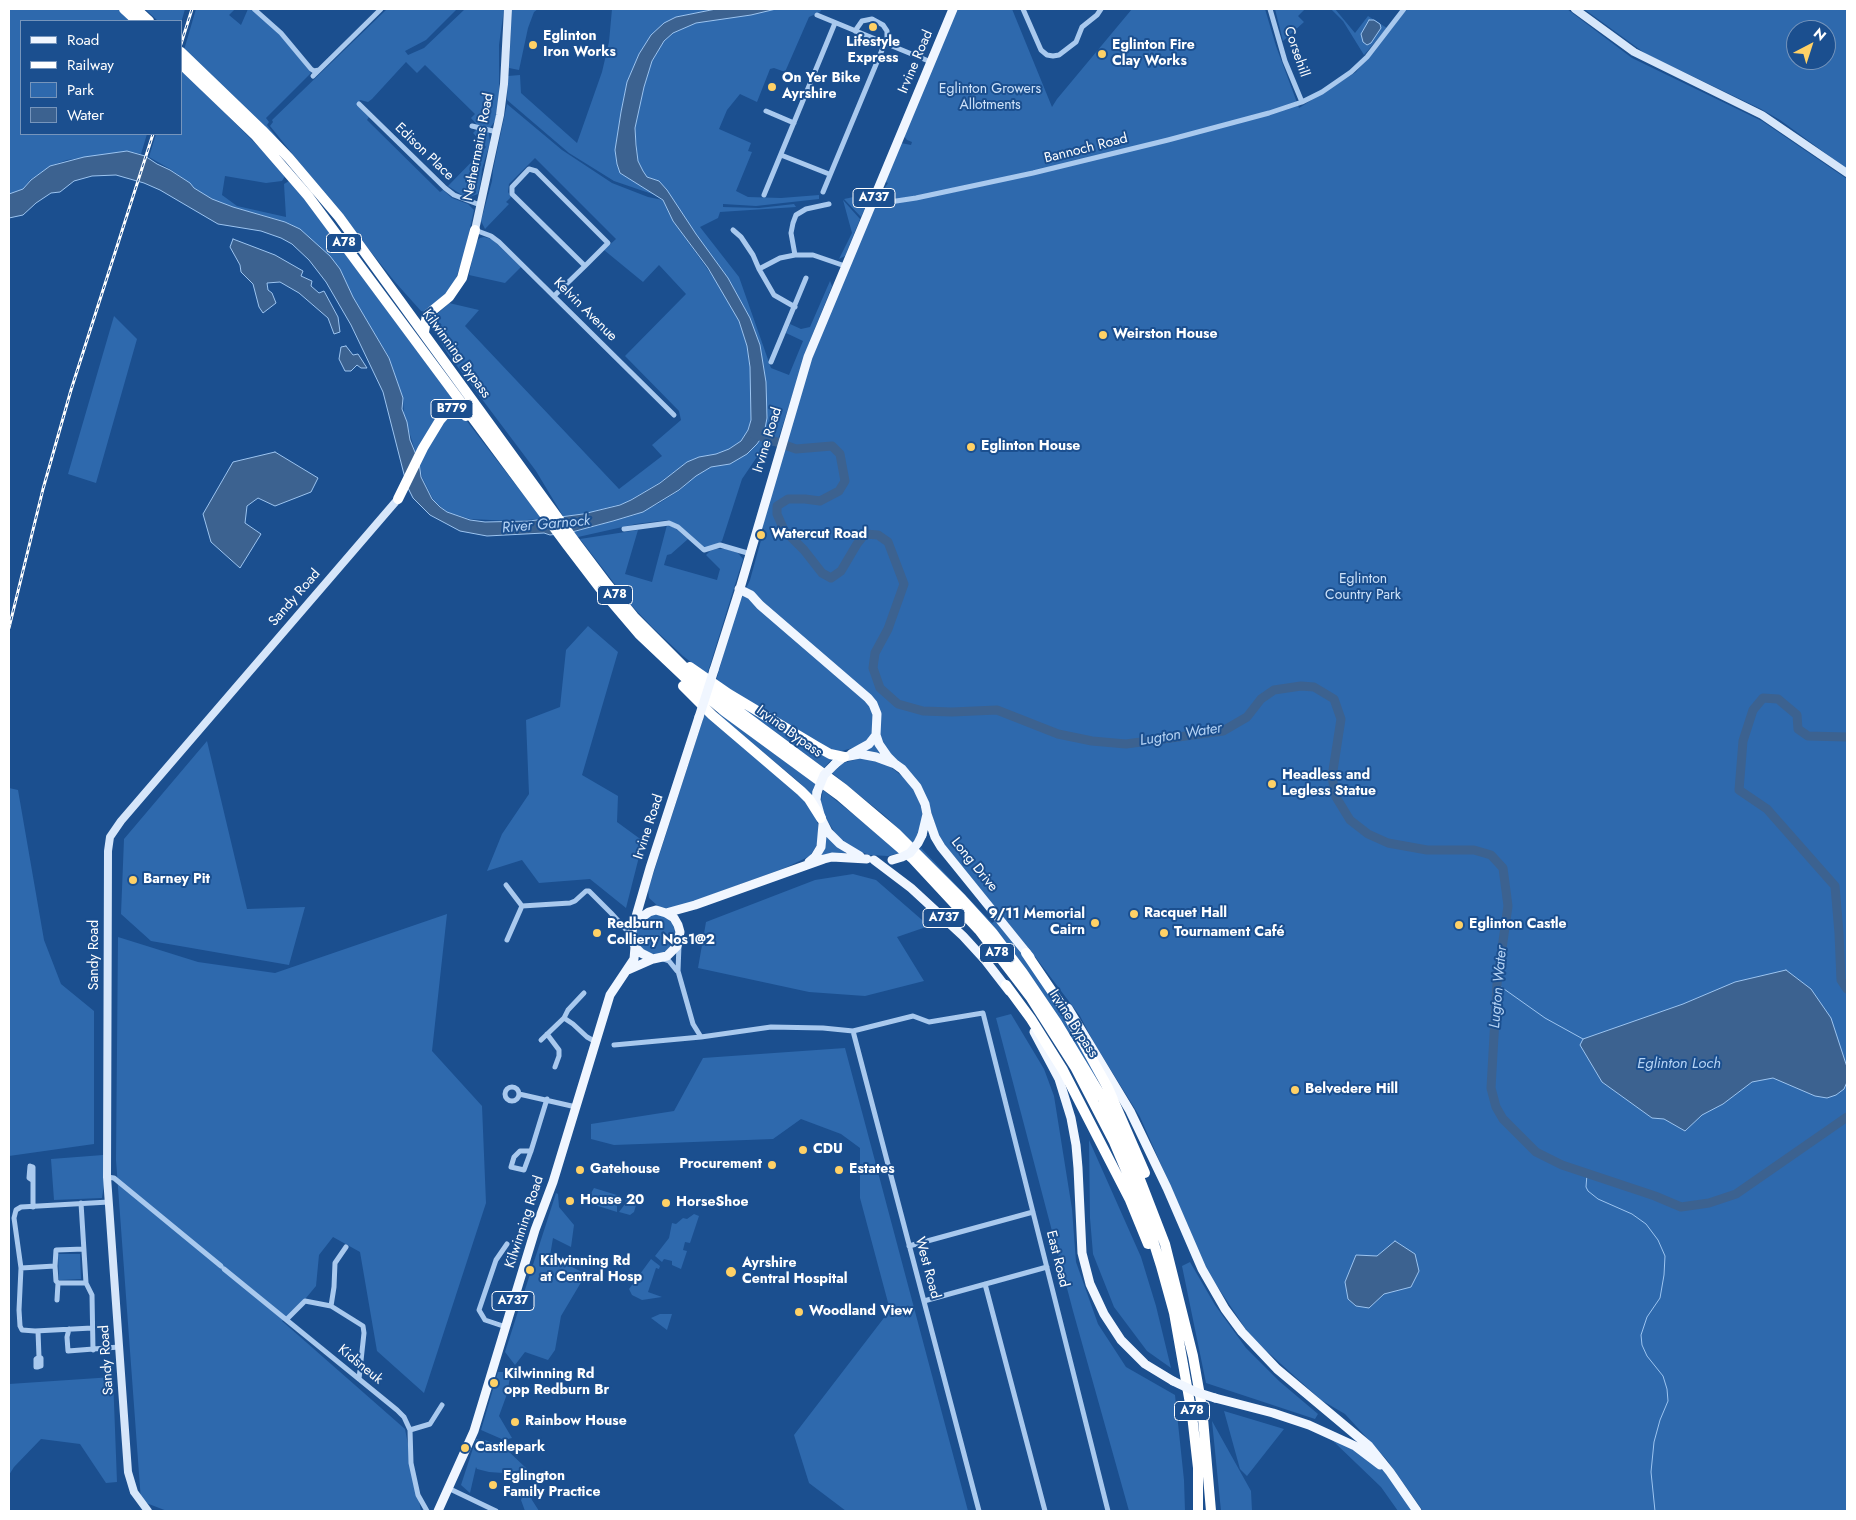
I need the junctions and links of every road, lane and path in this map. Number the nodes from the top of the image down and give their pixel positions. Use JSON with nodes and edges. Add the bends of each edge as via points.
{"nodes":[{"id":1,"x":124,"y":9,"type":"edge"},
{"id":2,"x":136,"y":9,"type":"edge"},
{"id":3,"x":254,"y":9,"type":"edge"},
{"id":4,"x":381,"y":9,"type":"edge"},
{"id":5,"x":508,"y":9,"type":"edge"},
{"id":6,"x":953,"y":9,"type":"edge"},
{"id":7,"x":1023,"y":9,"type":"edge"},
{"id":8,"x":1101,"y":9,"type":"edge"},
{"id":9,"x":1270,"y":9,"type":"edge"},
{"id":10,"x":1404,"y":9,"type":"edge"},
{"id":11,"x":1575,"y":9,"type":"edge"},
{"id":12,"x":817,"y":15,"type":"dead end"},
{"id":13,"x":136,"y":20,"type":"edge"},
{"id":14,"x":148,"y":20,"type":"edge"},
{"id":15,"x":835,"y":23,"type":"junction"},
{"id":16,"x":855,"y":31,"type":"junction"},
{"id":17,"x":884,"y":43,"type":"junction"},
{"id":18,"x":182,"y":53,"type":"edge"},
{"id":19,"x":931,"y":62,"type":"junction"},
{"id":20,"x":182,"y":65,"type":"edge"},
{"id":21,"x":319,"y":69,"type":"junction"},
{"id":22,"x":313,"y":76,"type":"dead end"},
{"id":23,"x":1302,"y":102,"type":"junction"},
{"id":24,"x":360,"y":104,"type":"dead end"},
{"id":25,"x":766,"y":111,"type":"dead end"},
{"id":26,"x":794,"y":123,"type":"junction"},
{"id":27,"x":472,"y":126,"type":"dead end"},
{"id":28,"x":497,"y":132,"type":"junction"},
{"id":29,"x":781,"y":155,"type":"junction"},
{"id":30,"x":1847,"y":172,"type":"edge"},
{"id":31,"x":829,"y":174,"type":"junction"},
{"id":32,"x":823,"y":192,"type":"dead end"},
{"id":33,"x":764,"y":195,"type":"dead end"},
{"id":34,"x":872,"y":202,"type":"junction"},
{"id":35,"x":829,"y":204,"type":"dead end"},
{"id":36,"x":480,"y":206,"type":"junction"},
{"id":37,"x":474,"y":230,"type":"junction"},
{"id":38,"x":734,"y":230,"type":"dead end"},
{"id":39,"x":795,"y":255,"type":"junction"},
{"id":40,"x":585,"y":266,"type":"junction"},
{"id":41,"x":845,"y":266,"type":"junction"},
{"id":42,"x":759,"y":270,"type":"junction"},
{"id":43,"x":806,"y":278,"type":"dead end"},
{"id":44,"x":554,"y":296,"type":"junction"},
{"id":45,"x":795,"y":307,"type":"junction"},
{"id":46,"x":407,"y":310,"type":"junction"},
{"id":47,"x":427,"y":315,"type":"junction"},
{"id":48,"x":424,"y":332,"type":"junction"},
{"id":49,"x":771,"y":362,"type":"dead end"},
{"id":50,"x":674,"y":415,"type":"dead end"},
{"id":51,"x":487,"y":439,"type":"junction"},
{"id":52,"x":398,"y":498,"type":"joint"},
{"id":53,"x":542,"y":503,"type":"junction"},
{"id":54,"x":624,"y":529,"type":"dead end"},
{"id":55,"x":571,"y":544,"type":"junction"},
{"id":56,"x":752,"y":554,"type":"junction"},
{"id":57,"x":738,"y":593,"type":"junction"},
{"id":58,"x":751,"y":595,"type":"junction"},
{"id":59,"x":760,"y":605,"type":"junction"},
{"id":60,"x":639,"y":634,"type":"junction"},
{"id":61,"x":659,"y":644,"type":"junction"},
{"id":62,"x":696,"y":684,"type":"junction"},
{"id":63,"x":877,"y":728,"type":"junction"},
{"id":64,"x":847,"y":756,"type":"junction"},
{"id":65,"x":894,"y":764,"type":"junction"},
{"id":66,"x":927,"y":814,"type":"junction"},
{"id":67,"x":822,"y":821,"type":"junction"},
{"id":68,"x":871,"y":860,"type":"junction"},
{"id":69,"x":808,"y":864,"type":"junction"},
{"id":70,"x":506,"y":885,"type":"dead end"},
{"id":71,"x":643,"y":891,"type":"junction"},
{"id":72,"x":522,"y":906,"type":"junction"},
{"id":73,"x":695,"y":906,"type":"junction"},
{"id":74,"x":656,"y":910,"type":"junction"},
{"id":75,"x":666,"y":913,"type":"junction"},
{"id":76,"x":619,"y":921,"type":"junction"},
{"id":77,"x":634,"y":923,"type":"junction"},
{"id":78,"x":680,"y":935,"type":"junction"},
{"id":79,"x":632,"y":937,"type":"junction"},
{"id":80,"x":507,"y":940,"type":"dead end"},
{"id":81,"x":635,"y":947,"type":"junction"},
{"id":82,"x":1026,"y":953,"type":"junction"},
{"id":83,"x":656,"y":959,"type":"junction"},
{"id":84,"x":626,"y":971,"type":"junction"},
{"id":85,"x":678,"y":971,"type":"junction"},
{"id":86,"x":1006,"y":985,"type":"junction"},
{"id":87,"x":584,"y":993,"type":"dead end"},
{"id":88,"x":564,"y":1018,"type":"junction"},
{"id":89,"x":854,"y":1031,"type":"junction"},
{"id":90,"x":547,"y":1034,"type":"junction"},
{"id":91,"x":702,"y":1037,"type":"junction"},
{"id":92,"x":541,"y":1040,"type":"dead end"},
{"id":93,"x":596,"y":1042,"type":"junction"},
{"id":94,"x":614,"y":1045,"type":"dead end"},
{"id":95,"x":555,"y":1067,"type":"dead end"},
{"id":96,"x":519,"y":1094,"type":"dead end"},
{"id":97,"x":547,"y":1099,"type":"junction"},
{"id":98,"x":576,"y":1107,"type":"junction"},
{"id":99,"x":531,"y":1151,"type":"junction"},
{"id":100,"x":107,"y":1177,"type":"junction"},
{"id":101,"x":32,"y":1180,"type":"dead end"},
{"id":102,"x":109,"y":1202,"type":"junction"},
{"id":103,"x":81,"y":1203,"type":"junction"},
{"id":104,"x":33,"y":1207,"type":"junction"},
{"id":105,"x":1033,"y":1212,"type":"junction"},
{"id":106,"x":507,"y":1244,"type":"dead end"},
{"id":107,"x":1165,"y":1244,"type":"junction"},
{"id":108,"x":910,"y":1246,"type":"junction"},
{"id":109,"x":346,"y":1247,"type":"dead end"},
{"id":110,"x":84,"y":1250,"type":"junction"},
{"id":111,"x":56,"y":1266,"type":"junction"},
{"id":112,"x":1047,"y":1267,"type":"junction"},
{"id":113,"x":21,"y":1268,"type":"junction"},
{"id":114,"x":58,"y":1283,"type":"junction"},
{"id":115,"x":86,"y":1283,"type":"junction"},
{"id":116,"x":985,"y":1284,"type":"junction"},
{"id":117,"x":57,"y":1300,"type":"dead end"},
{"id":118,"x":924,"y":1301,"type":"junction"},
{"id":119,"x":331,"y":1306,"type":"junction"},
{"id":120,"x":1174,"y":1313,"type":"junction"},
{"id":121,"x":287,"y":1319,"type":"junction"},
{"id":122,"x":506,"y":1327,"type":"junction"},
{"id":123,"x":69,"y":1328,"type":"junction"},
{"id":124,"x":92,"y":1328,"type":"junction"},
{"id":125,"x":38,"y":1331,"type":"junction"},
{"id":126,"x":119,"y":1347,"type":"junction"},
{"id":127,"x":93,"y":1350,"type":"junction"},
{"id":128,"x":39,"y":1357,"type":"dead end"},
{"id":129,"x":359,"y":1379,"type":"junction"},
{"id":130,"x":442,"y":1405,"type":"dead end"},
{"id":131,"x":410,"y":1430,"type":"junction"},
{"id":132,"x":1390,"y":1472,"type":"junction"},
{"id":133,"x":448,"y":1488,"type":"junction"},
{"id":134,"x":148,"y":1511,"type":"edge"},
{"id":135,"x":427,"y":1511,"type":"edge"},
{"id":136,"x":438,"y":1511,"type":"edge"},
{"id":137,"x":496,"y":1511,"type":"edge"},
{"id":138,"x":979,"y":1511,"type":"edge"},
{"id":139,"x":1045,"y":1511,"type":"edge"},
{"id":140,"x":1108,"y":1511,"type":"edge"},
{"id":141,"x":1198,"y":1511,"type":"edge"},
{"id":142,"x":1211,"y":1511,"type":"edge"},
{"id":143,"x":1417,"y":1511,"type":"edge"}],
"edges":[{"from":1,"to":13,"type":"highway"},
{"from":2,"to":14,"type":"highway"},
{"from":3,"to":21,"type":"street","via":[[281,33],[311,69]]},
{"from":4,"to":21,"type":"street"},
{"from":5,"to":28,"type":"main road","name":"Nethermains Road","via":[[504,84]]},
{"from":6,"to":19,"type":"main road","name":"Irvine Road","number":"A737"},
{"from":7,"to":8,"type":"street","via":[[1041,50],[1053,56],[1076,42],[1082,27]]},
{"from":9,"to":23,"type":"street","name":"Corsehill","via":[[1285,61]]},
{"from":10,"to":23,"type":"street","name":"Bannoch Road","via":[[1367,57],[1351,72]]},
{"from":11,"to":30,"type":"main road","via":[[1634,52],[1762,115]]},
{"from":12,"to":15,"type":"street"},
{"from":15,"to":16,"type":"street"},
{"from":15,"to":26,"type":"street"},
{"from":16,"to":17,"type":"street"},
{"from":16,"to":17,"type":"street","via":[[864,20],[876,20],[886,31]]},
{"from":17,"to":19,"type":"street"},
{"from":17,"to":31,"type":"street"},
{"from":18,"to":46,"type":"highway","name":"Kilwinning Bypass","number":"A78","via":[[262,130],[311,184],[364,249]]},
{"from":19,"to":34,"type":"main road","name":"Irvine Road","number":"A737"},
{"from":20,"to":51,"type":"highway","name":"Kilwinning Bypass","number":"A78","via":[[256,136],[308,196]]},
{"from":21,"to":22,"type":"street"},
{"from":23,"to":34,"type":"street","name":"Bannoch Road","via":[[1168,140],[1033,173],[916,198]]},
{"from":24,"to":36,"type":"street","name":"Edison Place","via":[[445,188]]},
{"from":25,"to":26,"type":"street"},
{"from":26,"to":29,"type":"street"},
{"from":27,"to":28,"type":"street"},
{"from":28,"to":36,"type":"main road","name":"Nethermains Road"},
{"from":29,"to":31,"type":"street"},
{"from":29,"to":33,"type":"street"},
{"from":31,"to":32,"type":"street"},
{"from":34,"to":41,"type":"main road","name":"Irvine Road","number":"A737"},
{"from":35,"to":39,"type":"street","via":[[806,209],[796,215],[791,233]]},
{"from":36,"to":37,"type":"main road","name":"Nethermains Road"},
{"from":37,"to":44,"type":"street","name":"Kelvin Avenue","via":[[499,242]]},
{"from":37,"to":47,"type":"highway","via":[[466,270],[458,285]]},
{"from":38,"to":42,"type":"street"},
{"from":39,"to":41,"type":"street","via":[[813,255]]},
{"from":39,"to":42,"type":"street","via":[[780,258]]},
{"from":40,"to":40,"type":"street","via":[[608,243],[536,171],[529,169],[512,186],[512,194]]},
{"from":40,"to":44,"type":"street"},
{"from":41,"to":56,"type":"main road","name":"Irvine Road","number":"A737","via":[[808,357]]},
{"from":42,"to":45,"type":"street","via":[[774,295]]},
{"from":43,"to":45,"type":"street"},
{"from":44,"to":50,"type":"street","name":"Kelvin Avenue"},
{"from":45,"to":49,"type":"street"},
{"from":46,"to":47,"type":"highway"},
{"from":46,"to":48,"type":"highway","name":"Kilwinning Bypass","number":"A78"},
{"from":47,"to":48,"type":"highway"},
{"from":48,"to":53,"type":"highway","name":"Kilwinning Bypass","number":"A78"},
{"from":51,"to":52,"type":"highway","number":"B779","via":[[461,410],[447,412],[423,448]]},
{"from":51,"to":53,"type":"highway","name":"Kilwinning Bypass","number":"A78"},
{"from":52,"to":100,"type":"main road","name":"Sandy Road","number":"B779","via":[[121,821],[110,838]]},
{"from":53,"to":55,"type":"highway","name":"Kilwinning Bypass","number":"A78"},
{"from":54,"to":56,"type":"street","via":[[669,523],[704,550],[720,545]]},
{"from":55,"to":60,"type":"highway","name":"Kilwinning Bypass","number":"A78","via":[[599,587]]},
{"from":55,"to":61,"type":"highway","name":"Kilwinning Bypass","number":"A78"},
{"from":56,"to":57,"type":"main road","name":"Irvine Road","number":"A737"},
{"from":56,"to":58,"type":"main road","via":[[747,580]]},
{"from":57,"to":58,"type":"main road"},
{"from":57,"to":59,"type":"main road"},
{"from":57,"to":71,"type":"main road","name":"Irvine Road","number":"A737","bridge":true},
{"from":58,"to":59,"type":"main road"},
{"from":59,"to":63,"type":"main road","via":[[868,698],[875,708]]},
{"from":60,"to":62,"type":"highway","name":"Kilwinning Bypass","number":"A78"},
{"from":60,"to":67,"type":"highway","via":[[657,659],[712,714],[801,790]]},
{"from":61,"to":62,"type":"highway","name":"Kilwinning Bypass","number":"A78"},
{"from":61,"to":64,"type":"highway","via":[[729,694],[816,746],[830,754]]},
{"from":62,"to":107,"type":"highway","name":"Irvine Bypass","number":"A78","via":[[844,789],[940,876],[992,932],[1057,1023],[1103,1099],[1136,1169]]},
{"from":62,"to":120,"type":"highway","name":"Irvine Bypass","number":"A78","via":[[724,711],[840,796],[913,859],[954,902],[1016,977],[1075,1067],[1114,1142],[1144,1215]]},
{"from":63,"to":64,"type":"main road","via":[[869,744]]},
{"from":63,"to":65,"type":"main road","via":[[883,751]]},
{"from":64,"to":65,"type":"main road","via":[[876,756]]},
{"from":64,"to":67,"type":"main road","bridge":true,"via":[[824,775],[817,792]]},
{"from":65,"to":66,"type":"main road","via":[[917,787]]},
{"from":66,"to":68,"type":"main road","bridge":true,"via":[[922,835],[910,853],[892,860]]},
{"from":66,"to":82,"type":"main road","name":"Long Drive","via":[[941,847]]},
{"from":67,"to":68,"type":"main road","via":[[840,844]]},
{"from":67,"to":69,"type":"main road","via":[[821,847]]},
{"from":68,"to":69,"type":"main road","via":[[832,857]]},
{"from":68,"to":86,"type":"main road","number":"A737","via":[[883,865],[938,912]]},
{"from":69,"to":73,"type":"main road"},
{"from":70,"to":72,"type":"street"},
{"from":71,"to":74,"type":"main road"},
{"from":71,"to":77,"type":"main road","name":"Irvine Road","number":"A737"},
{"from":72,"to":76,"type":"street","via":[[570,903],[589,891]]},
{"from":72,"to":80,"type":"street"},
{"from":73,"to":75,"type":"main road"},
{"from":73,"to":78,"type":"main road","via":[[687,913]]},
{"from":74,"to":75,"type":"main road"},
{"from":74,"to":77,"type":"main road"},
{"from":75,"to":78,"type":"main road","via":[[674,918]]},
{"from":76,"to":77,"type":"street"},
{"from":76,"to":79,"type":"street"},
{"from":77,"to":79,"type":"main road","number":"A737"},
{"from":78,"to":83,"type":"main road","via":[[673,952]]},
{"from":78,"to":85,"type":"street"},
{"from":79,"to":81,"type":"main road","number":"A737"},
{"from":81,"to":83,"type":"main road"},
{"from":81,"to":84,"type":"main road","name":"Kilwinning Road","number":"A737","via":[[634,959]]},
{"from":82,"to":107,"type":"highway","via":[[1066,1012],[1108,1088],[1156,1203]]},
{"from":82,"to":132,"type":"main road","name":"Long Drive","via":[[1075,1018],[1130,1111],[1202,1269],[1225,1309],[1277,1369],[1369,1446]]},
{"from":83,"to":84,"type":"main road"},
{"from":83,"to":85,"type":"street","via":[[669,961]]},
{"from":84,"to":93,"type":"main road","name":"Kilwinning Road","number":"A737","via":[[610,995]]},
{"from":85,"to":91,"type":"street","via":[[693,1024]]},
{"from":86,"to":120,"type":"highway","via":[[1047,1044],[1108,1156],[1130,1200]]},
{"from":86,"to":132,"type":"main road","bridge":true,"via":[[1052,1065],[1064,1094],[1076,1145],[1082,1253],[1090,1284],[1121,1340],[1146,1364],[1173,1381],[1196,1392],[1309,1426],[1354,1446]]},
{"from":87,"to":88,"type":"street"},
{"from":88,"to":90,"type":"street"},
{"from":88,"to":93,"type":"street","via":[[586,1038]]},
{"from":89,"to":91,"type":"street","via":[[771,1027]]},
{"from":89,"to":105,"type":"street","name":"East Road","via":[[913,1016],[929,1022],[983,1013]]},
{"from":89,"to":108,"type":"street","name":"West Road"},
{"from":90,"to":92,"type":"street"},
{"from":90,"to":95,"type":"street","via":[[559,1050]]},
{"from":91,"to":94,"type":"street"},
{"from":93,"to":98,"type":"main road","name":"Kilwinning Road","number":"A737"},
{"from":96,"to":97,"type":"street"},
{"from":97,"to":98,"type":"street"},
{"from":97,"to":99,"type":"street"},
{"from":98,"to":122,"type":"main road","name":"Kilwinning Road","number":"A737"},
{"from":99,"to":99,"type":"street","via":[[524,1170],[511,1167],[514,1156],[520,1151]]},
{"from":100,"to":102,"type":"main road","name":"Sandy Road","number":"B779"},
{"from":100,"to":121,"type":"street","name":"Kidsneuk","via":[[114,1178]]},
{"from":101,"to":104,"type":"street"},
{"from":102,"to":103,"type":"street"},
{"from":102,"to":126,"type":"main road","name":"Sandy Road","number":"B779"},
{"from":103,"to":104,"type":"street"},
{"from":103,"to":110,"type":"street"},
{"from":104,"to":113,"type":"street","via":[[21,1207],[16,1210],[14,1218]]},
{"from":105,"to":108,"type":"street"},
{"from":105,"to":112,"type":"street","name":"East Road"},
{"from":106,"to":122,"type":"street","via":[[496,1260],[479,1310],[485,1320]]},
{"from":107,"to":142,"type":"highway","name":"Irvine Bypass","number":"A78","via":[[1202,1406]]},
{"from":108,"to":118,"type":"street","name":"West Road"},
{"from":109,"to":119,"type":"street","via":[[334,1263]]},
{"from":110,"to":111,"type":"street","via":[[56,1250]]},
{"from":110,"to":115,"type":"street"},
{"from":111,"to":113,"type":"street"},
{"from":111,"to":114,"type":"street"},
{"from":112,"to":116,"type":"street"},
{"from":112,"to":140,"type":"street","name":"East Road"},
{"from":113,"to":125,"type":"street","via":[[20,1326],[22,1330]]},
{"from":114,"to":115,"type":"street"},
{"from":114,"to":117,"type":"street"},
{"from":115,"to":124,"type":"street","via":[[92,1295]]},
{"from":116,"to":118,"type":"street"},
{"from":116,"to":139,"type":"street"},
{"from":118,"to":138,"type":"street","name":"West Road"},
{"from":119,"to":121,"type":"street","via":[[304,1301]]},
{"from":119,"to":129,"type":"street","via":[[363,1326]]},
{"from":120,"to":141,"type":"highway","name":"Irvine Bypass","number":"A78","via":[[1192,1415],[1198,1468]]},
{"from":121,"to":129,"type":"street","name":"Kidsneuk"},
{"from":122,"to":133,"type":"main road","name":"Kilwinning Road","number":"A737","via":[[474,1431]]},
{"from":123,"to":124,"type":"street"},
{"from":123,"to":125,"type":"street"},
{"from":123,"to":127,"type":"street","via":[[68,1351]]},
{"from":124,"to":127,"type":"street"},
{"from":125,"to":128,"type":"street"},
{"from":126,"to":127,"type":"street"},
{"from":126,"to":134,"type":"main road","name":"Sandy Road","number":"B779","via":[[128,1472],[134,1492]]},
{"from":129,"to":131,"type":"street","name":"Kidsneuk","via":[[397,1410]]},
{"from":130,"to":131,"type":"street","via":[[430,1424]]},
{"from":131,"to":135,"type":"street","name":"Kidsneuk","via":[[418,1495]]},
{"from":132,"to":143,"type":"main road","name":"Long Drive"},
{"from":133,"to":136,"type":"main road","name":"Kilwinning Road","number":"A737"},
{"from":133,"to":137,"type":"street"}]}
